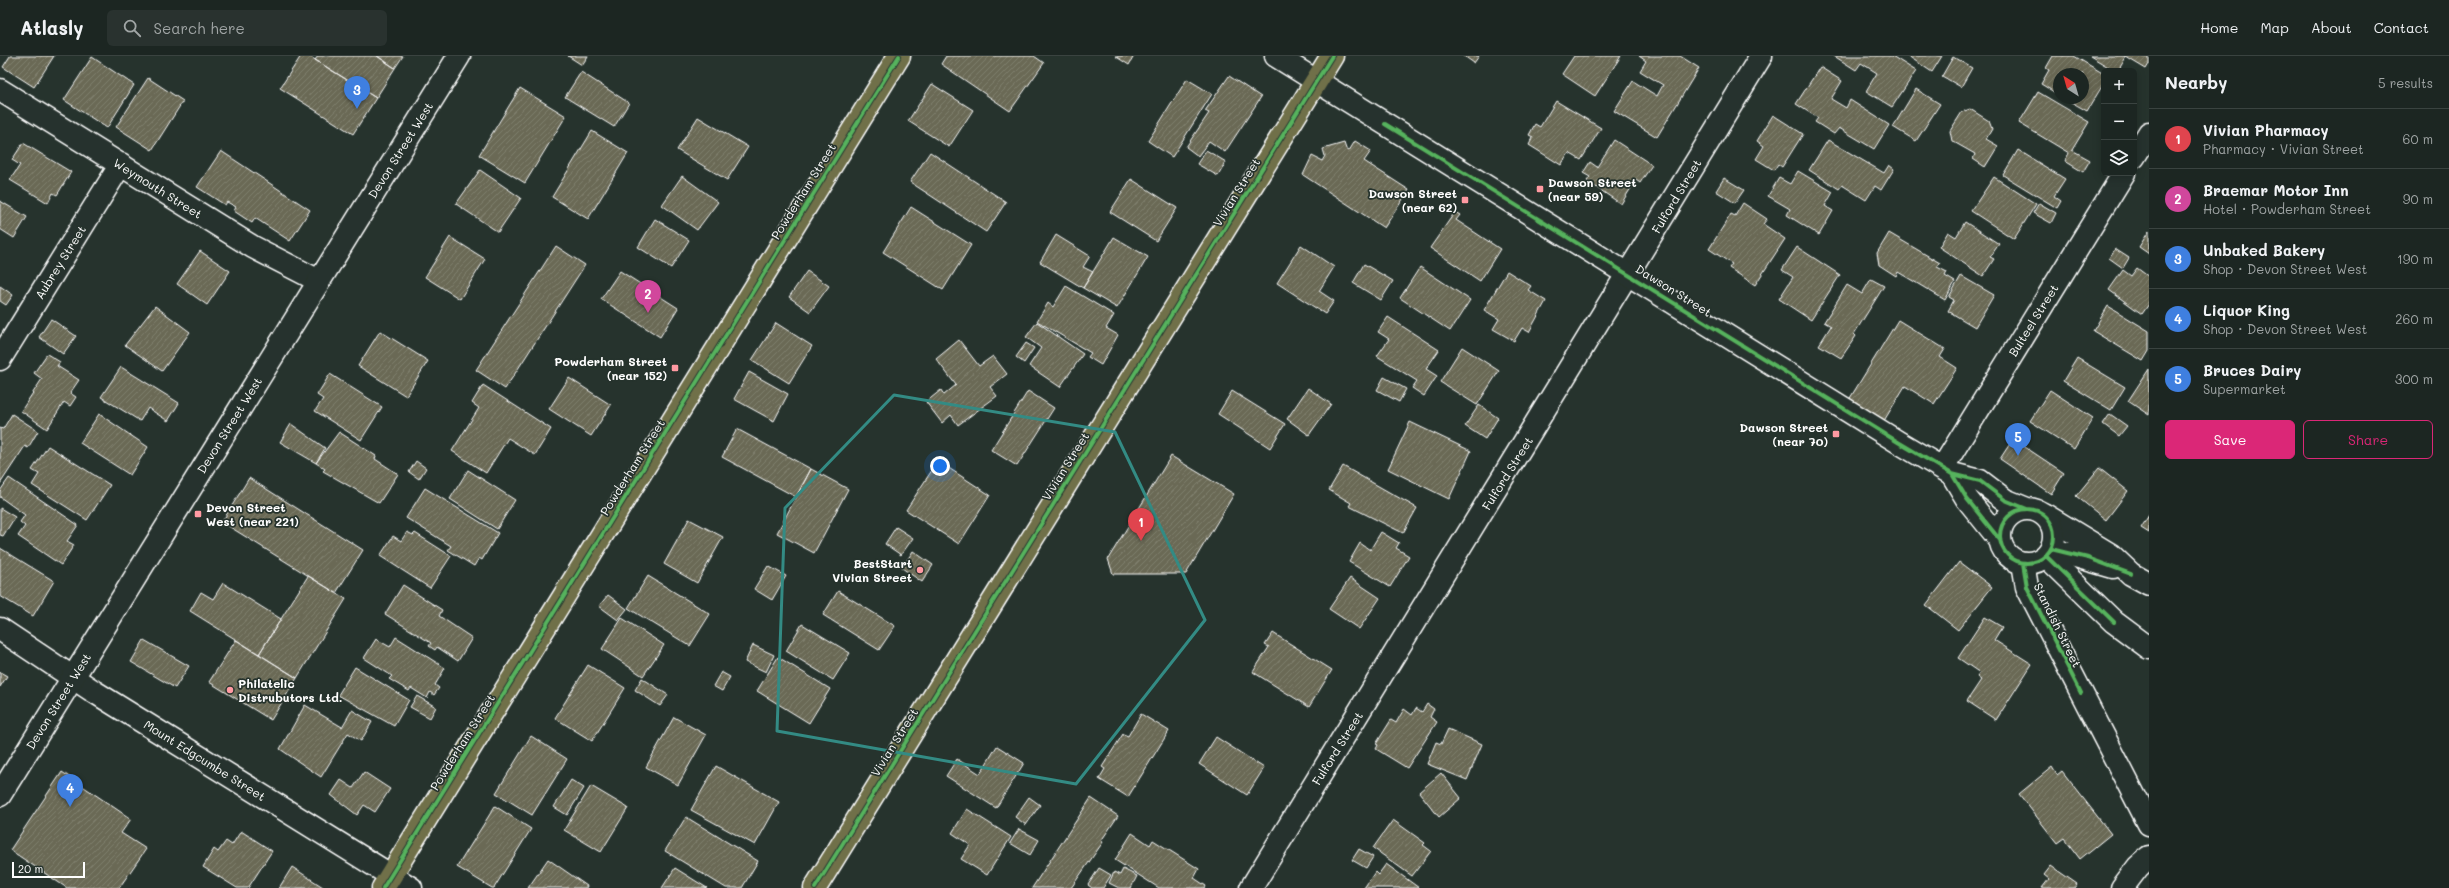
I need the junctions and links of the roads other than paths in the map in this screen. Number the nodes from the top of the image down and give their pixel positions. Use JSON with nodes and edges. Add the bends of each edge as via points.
{"nodes":[{"id":1,"x":459,"y":56,"type":"edge"},
{"id":2,"x":898,"y":56,"type":"edge"},
{"id":3,"x":1276,"y":56,"type":"edge"},
{"id":4,"x":1332,"y":56,"type":"edge"},
{"id":5,"x":1761,"y":56,"type":"edge"},
{"id":6,"x":1317,"y":82,"type":"junction"},
{"id":7,"x":0,"y":90,"type":"edge"},
{"id":8,"x":2149,"y":133,"type":"edge"},
{"id":9,"x":2137,"y":152,"type":"edge"},
{"id":10,"x":121,"y":164,"type":"junction"},
{"id":11,"x":2122,"y":176,"type":"edge"},
{"id":12,"x":1629,"y":274,"type":"junction"},
{"id":13,"x":319,"y":281,"type":"junction"},
{"id":14,"x":0,"y":359,"type":"edge"},
{"id":15,"x":1947,"y":470,"type":"junction"},
{"id":16,"x":2036,"y":512,"type":"junction"},
{"id":17,"x":2000,"y":540,"type":"junction"},
{"id":18,"x":2048,"y":552,"type":"junction"},
{"id":19,"x":2023,"y":563,"type":"junction"},
{"id":20,"x":2140,"y":579,"type":"edge"},
{"id":21,"x":0,"y":629,"type":"edge"},
{"id":22,"x":2149,"y":648,"type":"edge"},
{"id":23,"x":73,"y":676,"type":"junction"},
{"id":24,"x":0,"y":795,"type":"edge"},
{"id":25,"x":2149,"y":824,"type":"edge"},
{"id":26,"x":2149,"y":857,"type":"edge"},
{"id":27,"x":387,"y":882,"type":"edge"},
{"id":28,"x":411,"y":888,"type":"edge"},
{"id":29,"x":815,"y":888,"type":"edge"},
{"id":30,"x":1252,"y":888,"type":"edge"},
{"id":31,"x":2122,"y":888,"type":"edge"}],
"edges":[{"from":1,"to":13,"type":"street","name":"Devon Street West"},
{"from":2,"to":27,"type":"main road","name":"Powderham Street"},
{"from":3,"to":6,"type":"street","name":"Dawson Street"},
{"from":4,"to":6,"type":"main road","name":"Vivian Street"},
{"from":5,"to":12,"type":"street","name":"Fulford Street"},
{"from":6,"to":12,"type":"street","name":"Dawson Street"},
{"from":6,"to":29,"type":"main road","name":"Vivian Street"},
{"from":7,"to":10,"type":"street","name":"Weymouth Street"},
{"from":8,"to":9,"type":"street"},
{"from":10,"to":13,"type":"street","name":"Weymouth Street","via":[[253,247]]},
{"from":10,"to":14,"type":"street","name":"Aubrey Street"},
{"from":11,"to":15,"type":"street","name":"Bulteel Street"},
{"from":12,"to":15,"type":"street","name":"Dawson Street"},
{"from":12,"to":30,"type":"street","name":"Fulford Street"},
{"from":13,"to":23,"type":"street","name":"Devon Street West"},
{"from":15,"to":16,"type":"street","name":"Dawson Street","via":[[1980,481],[2005,500]]},
{"from":15,"to":17,"type":"street","name":"Dawson Street"},
{"from":16,"to":17,"type":"street","via":[[2019,510],[2006,518],[2000,532]]},
{"from":16,"to":18,"type":"street","via":[[2054,531],[2054,540]]},
{"from":16,"to":20,"type":"street","name":"Dawson Street","via":[[2111,555]]},
{"from":17,"to":19,"type":"street","via":[[2008,556]]},
{"from":18,"to":19,"type":"street","via":[[2035,562]]},
{"from":18,"to":20,"type":"street","via":[[2088,558]]},
{"from":18,"to":22,"type":"street","via":[[2114,622]]},
{"from":19,"to":25,"type":"street","name":"Standish Street","via":[[2027,587]]},
{"from":21,"to":23,"type":"street","name":"Mount Edgcumbe Street"},
{"from":23,"to":24,"type":"street","name":"Devon Street West"},
{"from":23,"to":27,"type":"street","name":"Mount Edgcumbe Street"},
{"from":26,"to":31,"type":"street"},
{"from":27,"to":28,"type":"street","name":"Mount Edgcumbe Street"}]}
